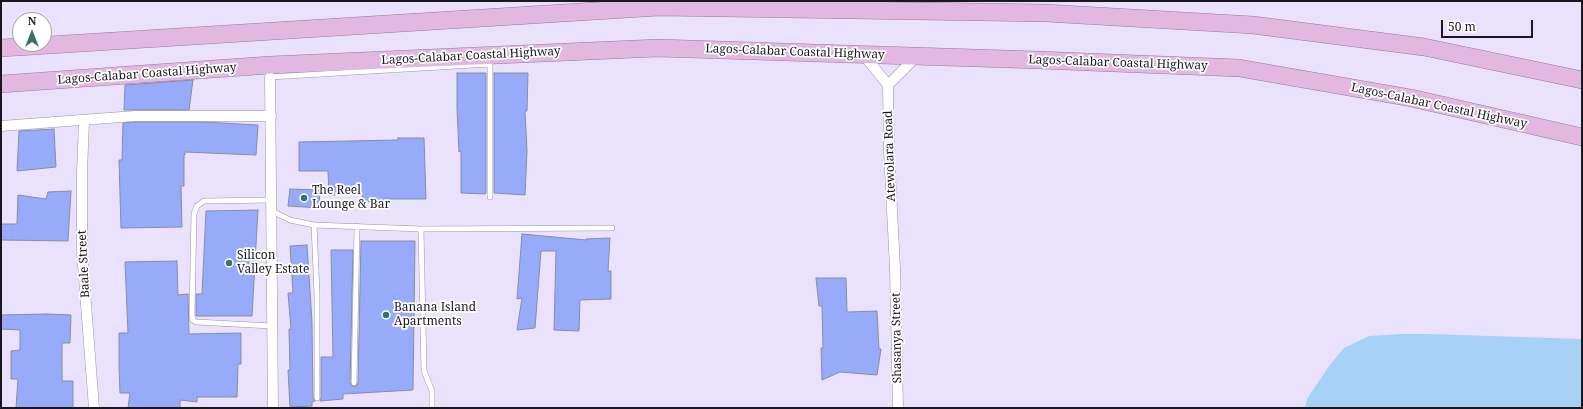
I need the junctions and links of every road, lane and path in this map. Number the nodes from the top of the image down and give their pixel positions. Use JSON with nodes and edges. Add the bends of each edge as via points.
{"nodes":[{"id":1,"x":1,"y":48,"type":"edge"},
{"id":2,"x":863,"y":54,"type":"junction"},
{"id":3,"x":917,"y":56,"type":"junction"},
{"id":4,"x":270,"y":77,"type":"joint"},
{"id":5,"x":1582,"y":80,"type":"edge"},
{"id":6,"x":1,"y":84,"type":"edge"},
{"id":7,"x":888,"y":86,"type":"junction"},
{"id":8,"x":271,"y":116,"type":"junction"},
{"id":9,"x":84,"y":121,"type":"junction"},
{"id":10,"x":1,"y":126,"type":"edge"},
{"id":11,"x":1582,"y":137,"type":"edge"},
{"id":12,"x":490,"y":197,"type":"dead end"},
{"id":13,"x":272,"y":200,"type":"junction"},
{"id":14,"x":272,"y":211,"type":"junction"},
{"id":15,"x":314,"y":225,"type":"junction"},
{"id":16,"x":357,"y":226,"type":"junction"},
{"id":17,"x":612,"y":228,"type":"dead end"},
{"id":18,"x":421,"y":229,"type":"junction"},
{"id":19,"x":895,"y":268,"type":"joint"},
{"id":20,"x":273,"y":326,"type":"junction"},
{"id":21,"x":354,"y":383,"type":"dead end"},
{"id":22,"x":317,"y":398,"type":"dead end"},
{"id":23,"x":94,"y":408,"type":"edge"},
{"id":24,"x":274,"y":408,"type":"edge"},
{"id":25,"x":432,"y":408,"type":"edge"},
{"id":26,"x":898,"y":408,"type":"edge"}],
"edges":[{"from":1,"to":5,"type":"highway","via":[[659,7],[1046,13],[1253,25],[1424,47]]},
{"from":2,"to":3,"type":"highway","name":"Lagos-Calabar Coastal Highway"},
{"from":2,"to":6,"type":"highway","name":"Lagos-Calabar Coastal Highway","via":[[658,48],[270,65]]},
{"from":2,"to":7,"type":"street"},
{"from":3,"to":7,"type":"street"},
{"from":3,"to":11,"type":"highway","name":"Lagos-Calabar Coastal Highway","via":[[1239,68],[1411,98]]},
{"from":4,"to":8,"type":"street"},
{"from":4,"to":12,"type":"lane","via":[[490,64]]},
{"from":7,"to":19,"type":"street","name":"Atewolara Road"},
{"from":8,"to":9,"type":"street","via":[[135,116]]},
{"from":8,"to":13,"type":"street"},
{"from":9,"to":10,"type":"street"},
{"from":9,"to":23,"type":"street","name":"Baale Street","via":[[82,252]]},
{"from":13,"to":14,"type":"street"},
{"from":13,"to":20,"type":"lane","via":[[204,201],[197,206],[194,214],[192,315],[196,322]]},
{"from":14,"to":15,"type":"lane","via":[[290,220]]},
{"from":14,"to":20,"type":"street"},
{"from":15,"to":16,"type":"lane"},
{"from":15,"to":22,"type":"lane","via":[[318,294]]},
{"from":16,"to":18,"type":"lane"},
{"from":16,"to":21,"type":"lane"},
{"from":17,"to":18,"type":"lane"},
{"from":18,"to":25,"type":"lane","via":[[424,371],[432,391]]},
{"from":19,"to":26,"type":"street","name":"Shasanya Street"},
{"from":20,"to":24,"type":"street"}]}
